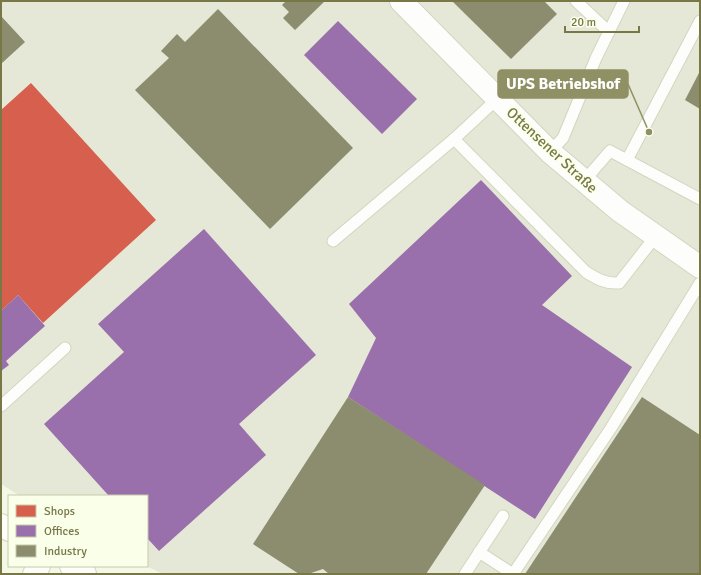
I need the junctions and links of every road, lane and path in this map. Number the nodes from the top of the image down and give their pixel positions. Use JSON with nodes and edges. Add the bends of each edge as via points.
{"nodes":[{"id":1,"x":401,"y":1,"type":"edge"},
{"id":2,"x":576,"y":1,"type":"edge"},
{"id":3,"x":624,"y":1,"type":"edge"},
{"id":4,"x":700,"y":21,"type":"edge"},
{"id":5,"x":609,"y":32,"type":"junction"},
{"id":6,"x":496,"y":99,"type":"junction"},
{"id":7,"x":454,"y":139,"type":"junction"},
{"id":8,"x":550,"y":152,"type":"junction"},
{"id":9,"x":627,"y":160,"type":"junction"},
{"id":10,"x":584,"y":181,"type":"junction"},
{"id":11,"x":700,"y":200,"type":"edge"},
{"id":12,"x":655,"y":237,"type":"junction"},
{"id":13,"x":333,"y":241,"type":"dead end"},
{"id":14,"x":700,"y":267,"type":"edge"},
{"id":15,"x":700,"y":283,"type":"edge"},
{"id":16,"x":65,"y":348,"type":"dead end"},
{"id":17,"x":1,"y":406,"type":"edge"},
{"id":18,"x":503,"y":516,"type":"dead end"},
{"id":19,"x":479,"y":552,"type":"junction"},
{"id":20,"x":73,"y":567,"type":"edge"},
{"id":21,"x":85,"y":574,"type":"edge"},
{"id":22,"x":465,"y":574,"type":"edge"},
{"id":23,"x":513,"y":574,"type":"edge"}],
"edges":[{"from":1,"to":6,"type":"street","name":"Ottensener Straße"},
{"from":2,"to":5,"type":"lane"},
{"from":3,"to":5,"type":"lane"},
{"from":4,"to":9,"type":"lane"},
{"from":5,"to":8,"type":"lane","via":[[563,138]]},
{"from":6,"to":7,"type":"lane"},
{"from":6,"to":8,"type":"street","name":"Ottensener Straße"},
{"from":7,"to":12,"type":"lane","via":[[586,272],[599,280],[610,284],[619,283]]},
{"from":7,"to":13,"type":"lane"},
{"from":8,"to":10,"type":"street","name":"Ottensener Straße"},
{"from":9,"to":10,"type":"lane","via":[[610,151]]},
{"from":9,"to":11,"type":"lane"},
{"from":10,"to":12,"type":"street","name":"Ottensener Straße"},
{"from":12,"to":14,"type":"street","name":"Ottensener Straße"},
{"from":15,"to":23,"type":"lane","via":[[611,428]]},
{"from":16,"to":17,"type":"lane"},
{"from":18,"to":19,"type":"lane"},
{"from":19,"to":22,"type":"lane"},
{"from":19,"to":23,"type":"lane"},
{"from":20,"to":21,"type":"street"}]}
